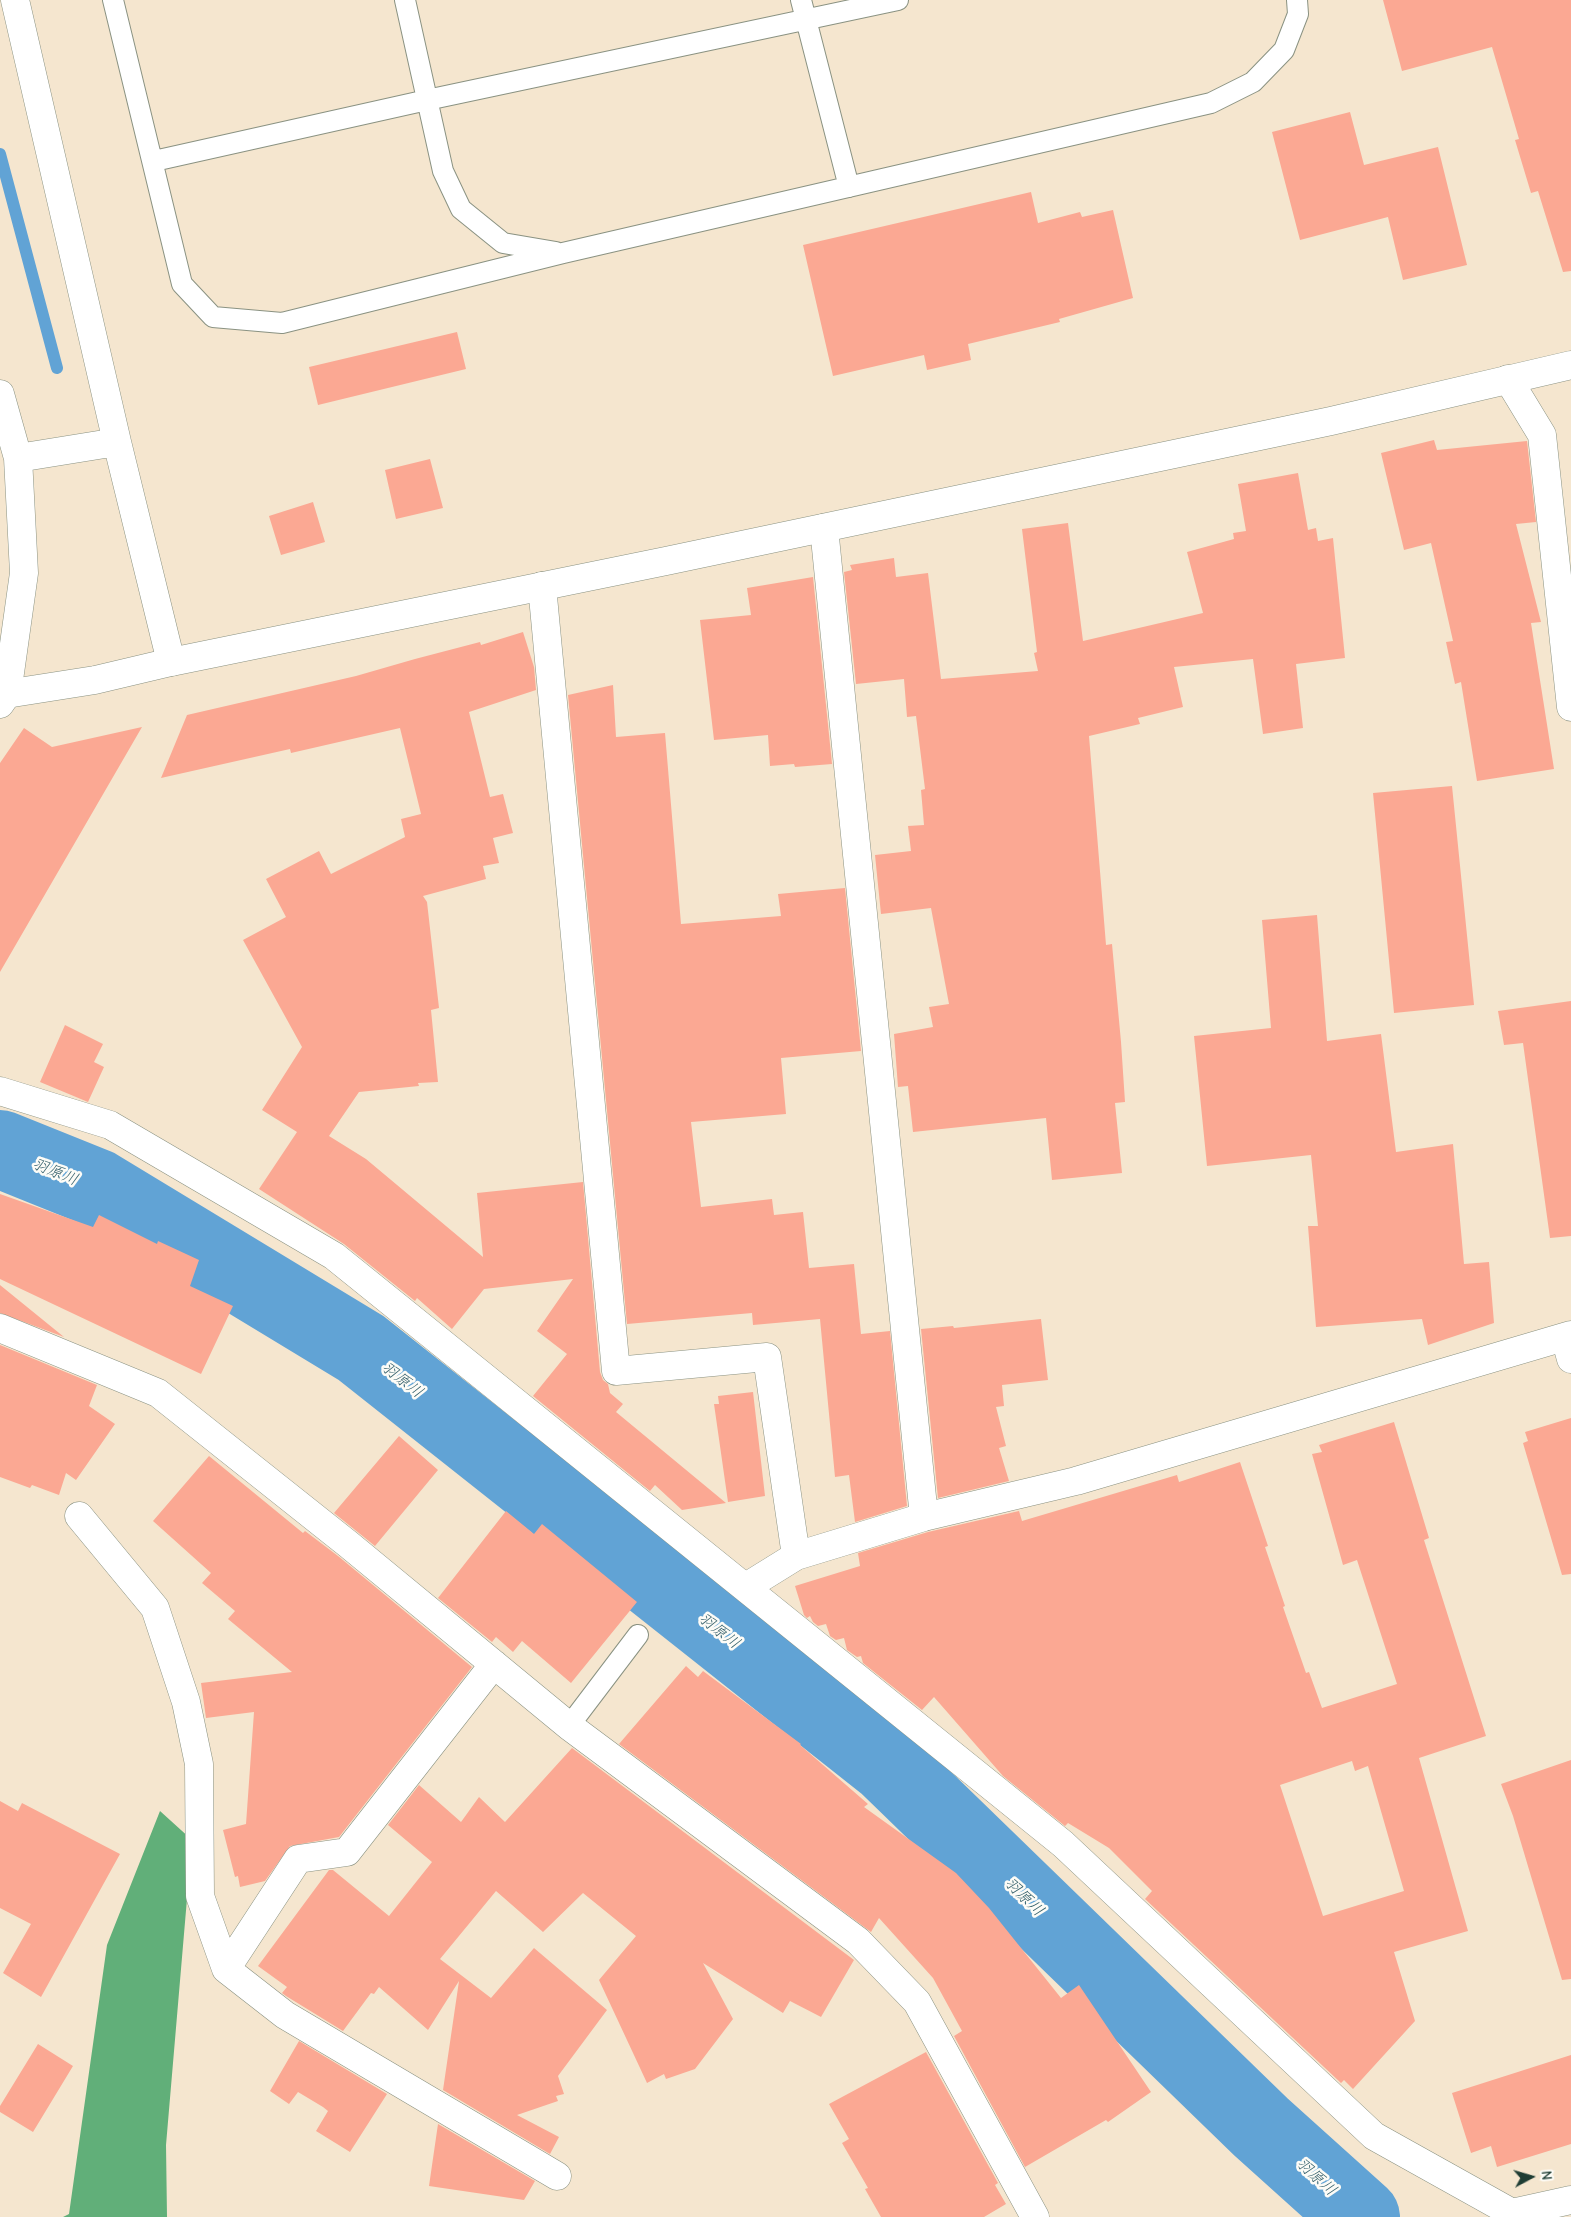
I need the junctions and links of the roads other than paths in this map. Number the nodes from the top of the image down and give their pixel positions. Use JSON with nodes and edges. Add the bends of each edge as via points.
{"nodes":[{"id":1,"x":15,"y":0,"type":"edge"},
{"id":2,"x":113,"y":0,"type":"edge"},
{"id":3,"x":405,"y":0,"type":"edge"},
{"id":4,"x":801,"y":0,"type":"edge"},
{"id":5,"x":898,"y":0,"type":"edge"},
{"id":6,"x":1297,"y":0,"type":"edge"},
{"id":7,"x":805,"y":20,"type":"junction"},
{"id":8,"x":427,"y":100,"type":"junction"},
{"id":9,"x":154,"y":161,"type":"junction"},
{"id":10,"x":849,"y":187,"type":"junction"},
{"id":11,"x":563,"y":253,"type":"junction"},
{"id":12,"x":1571,"y":364,"type":"edge"},
{"id":13,"x":1508,"y":379,"type":"junction"},
{"id":14,"x":0,"y":394,"type":"edge"},
{"id":15,"x":117,"y":442,"type":"junction"},
{"id":16,"x":18,"y":458,"type":"junction"},
{"id":17,"x":824,"y":528,"type":"junction"},
{"id":18,"x":542,"y":586,"type":"junction"},
{"id":19,"x":171,"y":662,"type":"junction"},
{"id":20,"x":2,"y":698,"type":"edge"},
{"id":21,"x":1571,"y":707,"type":"edge"},
{"id":22,"x":0,"y":1091,"type":"edge"},
{"id":23,"x":0,"y":1328,"type":"edge"},
{"id":24,"x":1569,"y":1344,"type":"edge"},
{"id":25,"x":79,"y":1516,"type":"dead end"},
{"id":26,"x":924,"y":1517,"type":"junction"},
{"id":27,"x":796,"y":1556,"type":"junction"},
{"id":28,"x":746,"y":1588,"type":"junction"},
{"id":29,"x":638,"y":1635,"type":"dead end"},
{"id":30,"x":494,"y":1664,"type":"junction"},
{"id":31,"x":569,"y":1726,"type":"junction"},
{"id":32,"x":226,"y":1969,"type":"junction"},
{"id":33,"x":557,"y":2176,"type":"dead end"},
{"id":34,"x":1571,"y":2200,"type":"edge"},
{"id":35,"x":1035,"y":2217,"type":"edge"}],
"edges":[{"from":1,"to":15,"type":"street"},
{"from":2,"to":9,"type":"lane"},
{"from":3,"to":8,"type":"lane"},
{"from":4,"to":7,"type":"lane"},
{"from":5,"to":7,"type":"lane"},
{"from":6,"to":10,"type":"lane","via":[[1298,14],[1284,50],[1253,82],[1211,103]]},
{"from":7,"to":8,"type":"lane"},
{"from":7,"to":10,"type":"lane"},
{"from":8,"to":9,"type":"lane"},
{"from":8,"to":11,"type":"lane","via":[[443,171],[461,209],[503,243]]},
{"from":9,"to":11,"type":"lane","via":[[182,284],[213,317],[282,322]]},
{"from":10,"to":11,"type":"lane"},
{"from":12,"to":13,"type":"street"},
{"from":13,"to":17,"type":"street","via":[[1330,421]]},
{"from":13,"to":21,"type":"street","via":[[1542,435]]},
{"from":14,"to":16,"type":"street"},
{"from":15,"to":16,"type":"street"},
{"from":15,"to":19,"type":"street"},
{"from":16,"to":20,"type":"street","via":[[24,573]]},
{"from":17,"to":18,"type":"street"},
{"from":17,"to":26,"type":"street"},
{"from":18,"to":19,"type":"street"},
{"from":18,"to":27,"type":"street","via":[[616,1372],[767,1358]]},
{"from":19,"to":20,"type":"street"},
{"from":22,"to":28,"type":"street","via":[[110,1125],[334,1256]]},
{"from":23,"to":30,"type":"street","via":[[158,1393]]},
{"from":24,"to":26,"type":"street","via":[[1076,1481]]},
{"from":25,"to":32,"type":"street","via":[[155,1608],[183,1692],[199,1764],[200,1896]]},
{"from":26,"to":27,"type":"street"},
{"from":27,"to":28,"type":"street"},
{"from":28,"to":34,"type":"street","via":[[1063,1844],[1374,2136],[1512,2213]]},
{"from":29,"to":31,"type":"lane"},
{"from":30,"to":31,"type":"street"},
{"from":30,"to":32,"type":"street","via":[[347,1852],[298,1859]]},
{"from":31,"to":35,"type":"street","via":[[858,1941],[917,2002]]},
{"from":32,"to":33,"type":"street","via":[[284,2015]]}]}
